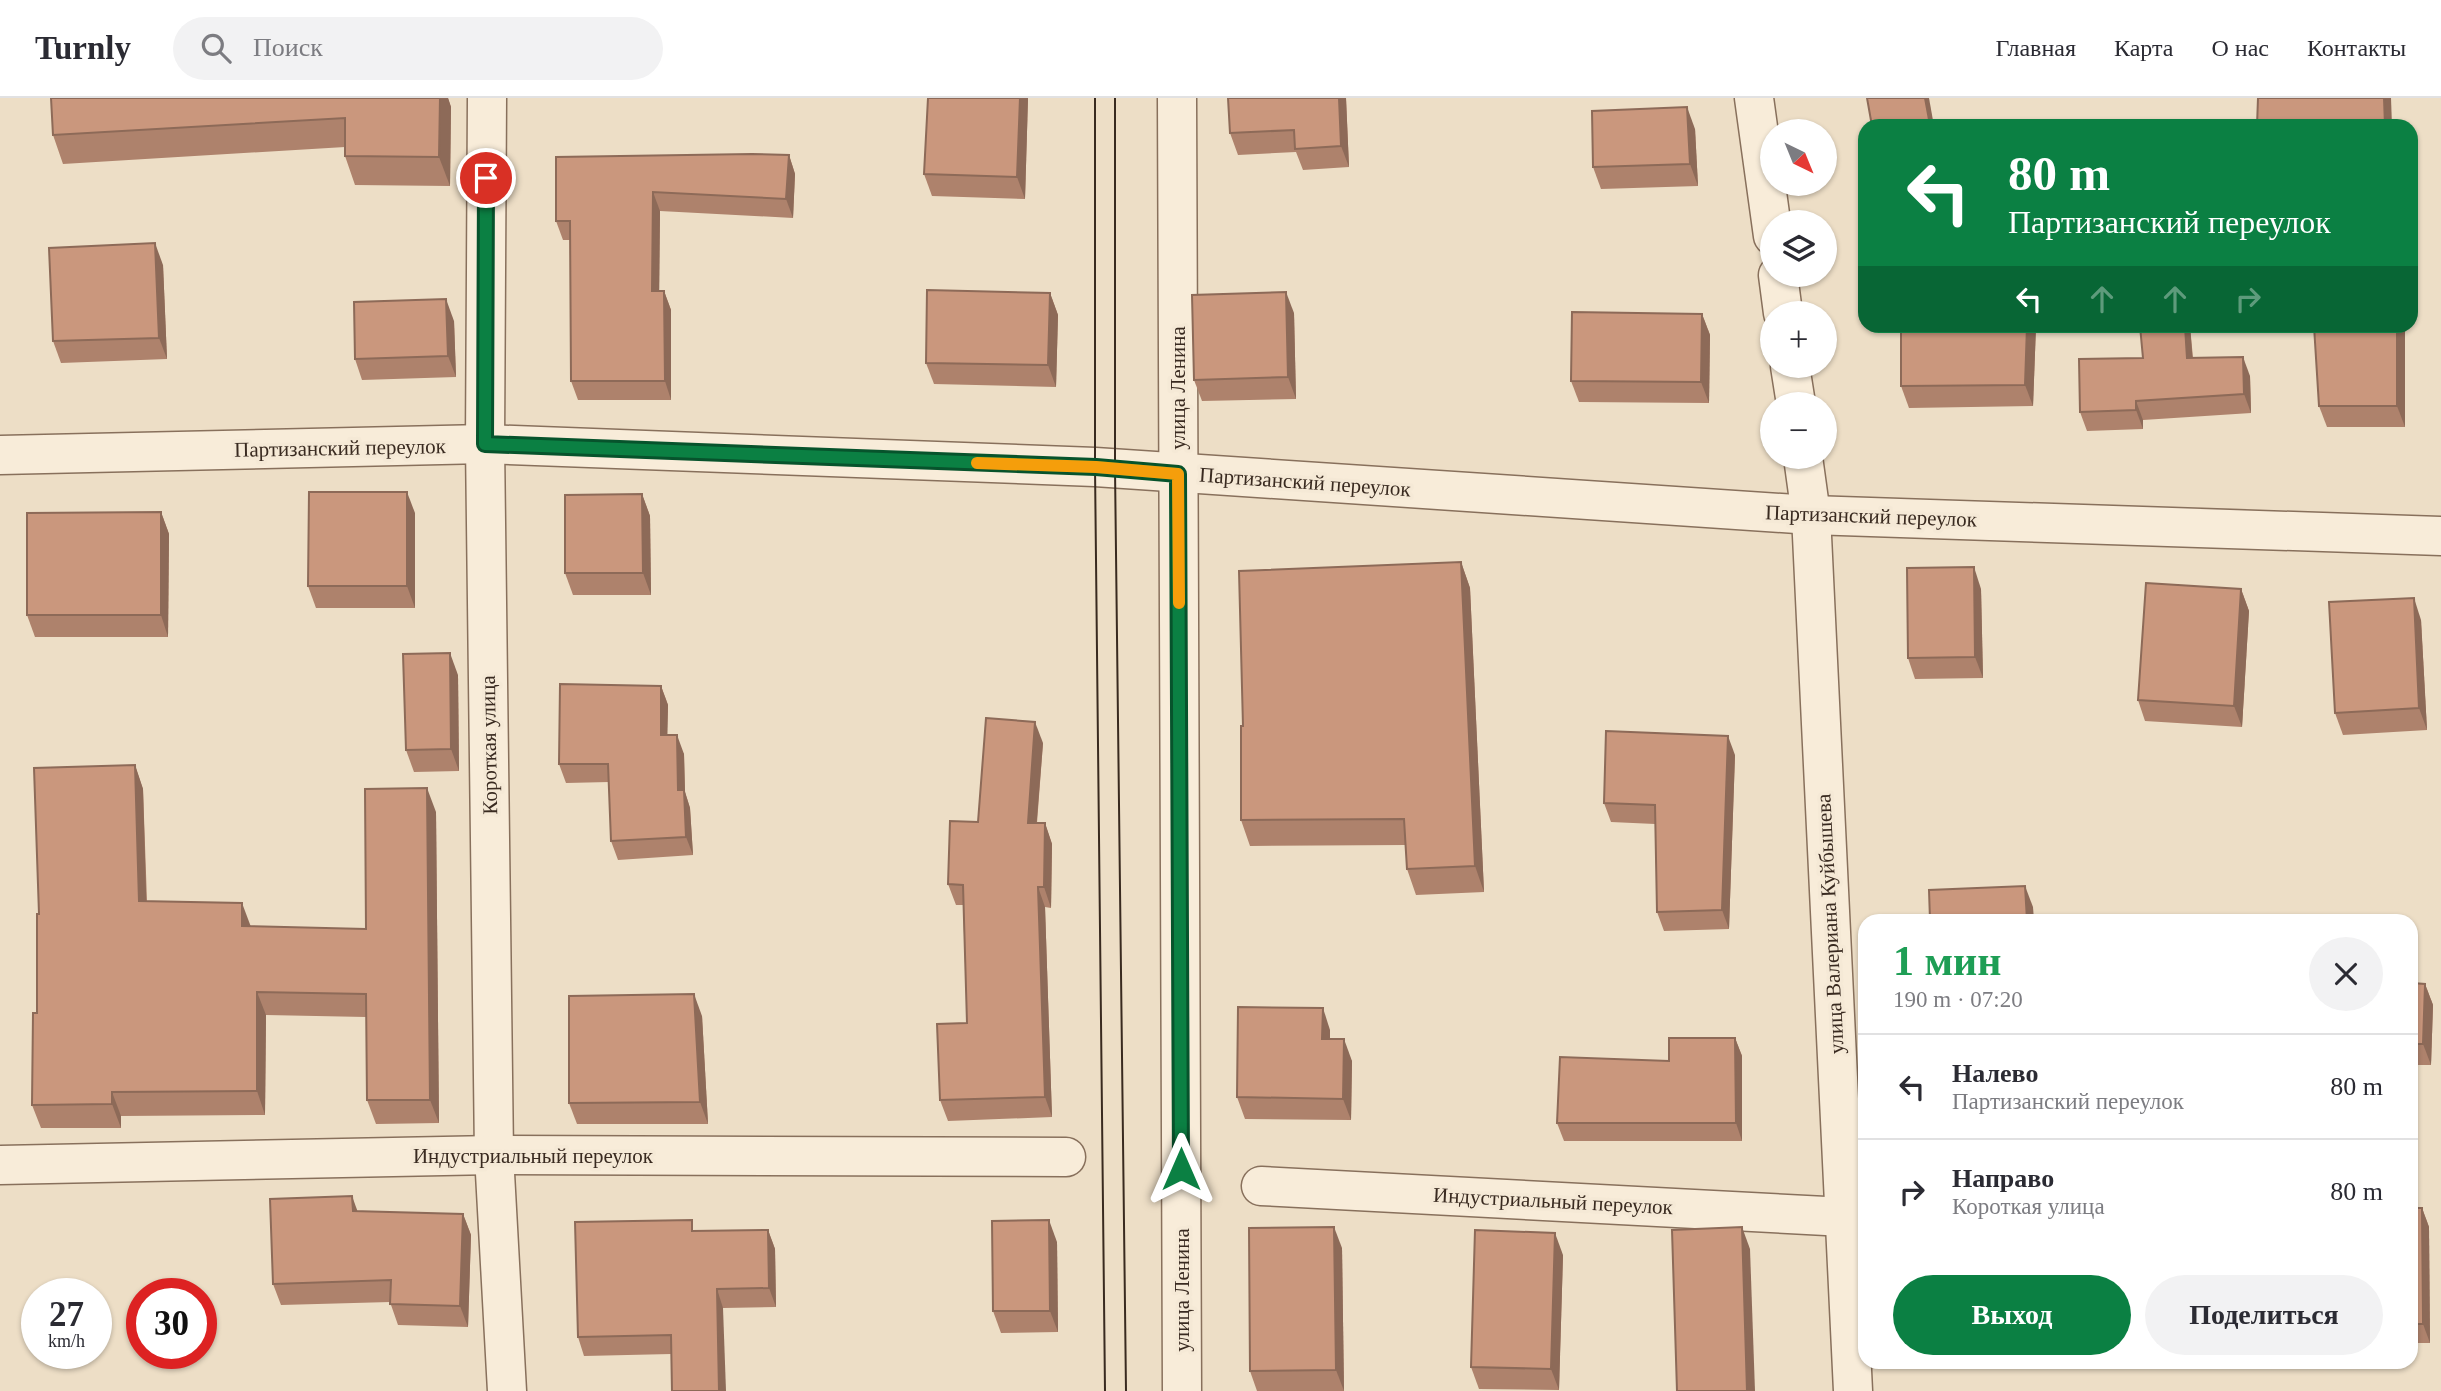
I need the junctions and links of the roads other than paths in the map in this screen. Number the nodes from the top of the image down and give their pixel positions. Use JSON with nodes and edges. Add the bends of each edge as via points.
{"nodes":[{"id":1,"x":487,"y":98,"type":"edge"},
{"id":2,"x":1177,"y":98,"type":"edge"},
{"id":3,"x":1754,"y":98,"type":"edge"},
{"id":4,"x":1769,"y":210,"type":"edge"},
{"id":5,"x":485,"y":444,"type":"junction"},
{"id":6,"x":0,"y":456,"type":"edge"},
{"id":7,"x":1805,"y":469,"type":"edge"},
{"id":8,"x":1178,"y":474,"type":"junction"},
{"id":9,"x":1811,"y":515,"type":"junction"},
{"id":10,"x":2441,"y":537,"type":"edge"},
{"id":11,"x":494,"y":1155,"type":"junction"},
{"id":12,"x":1066,"y":1157,"type":"dead end"},
{"id":13,"x":0,"y":1165,"type":"edge"},
{"id":14,"x":1261,"y":1186,"type":"dead end"},
{"id":15,"x":1844,"y":1217,"type":"junction"},
{"id":16,"x":508,"y":1391,"type":"edge"},
{"id":17,"x":1182,"y":1391,"type":"edge"},
{"id":18,"x":1853,"y":1391,"type":"edge"}],
"edges":[{"from":1,"to":5,"type":"street","name":"Короткая улица"},
{"from":2,"to":8,"type":"street","name":"улица Ленина"},
{"from":3,"to":4,"type":"street"},
{"from":5,"to":6,"type":"street","name":"Партизанский переулок"},
{"from":5,"to":8,"type":"street","name":"Партизанский переулок"},
{"from":5,"to":11,"type":"street","name":"Короткая улица"},
{"from":7,"to":9,"type":"street","name":"улица Валериана Куйбышева"},
{"from":8,"to":9,"type":"street","name":"Партизанский переулок"},
{"from":8,"to":17,"type":"street","name":"улица Ленина"},
{"from":9,"to":10,"type":"street","name":"Партизанский переулок"},
{"from":9,"to":15,"type":"street","name":"улица Валериана Куйбышева"},
{"from":11,"to":12,"type":"street","name":"Индустриальный переулок"},
{"from":11,"to":13,"type":"street","name":"Индустриальный переулок"},
{"from":11,"to":16,"type":"street","name":"Короткая улица"},
{"from":14,"to":15,"type":"street","name":"Индустриальный переулок"},
{"from":15,"to":18,"type":"street","name":"улица Валериана Куйбышева"}]}
